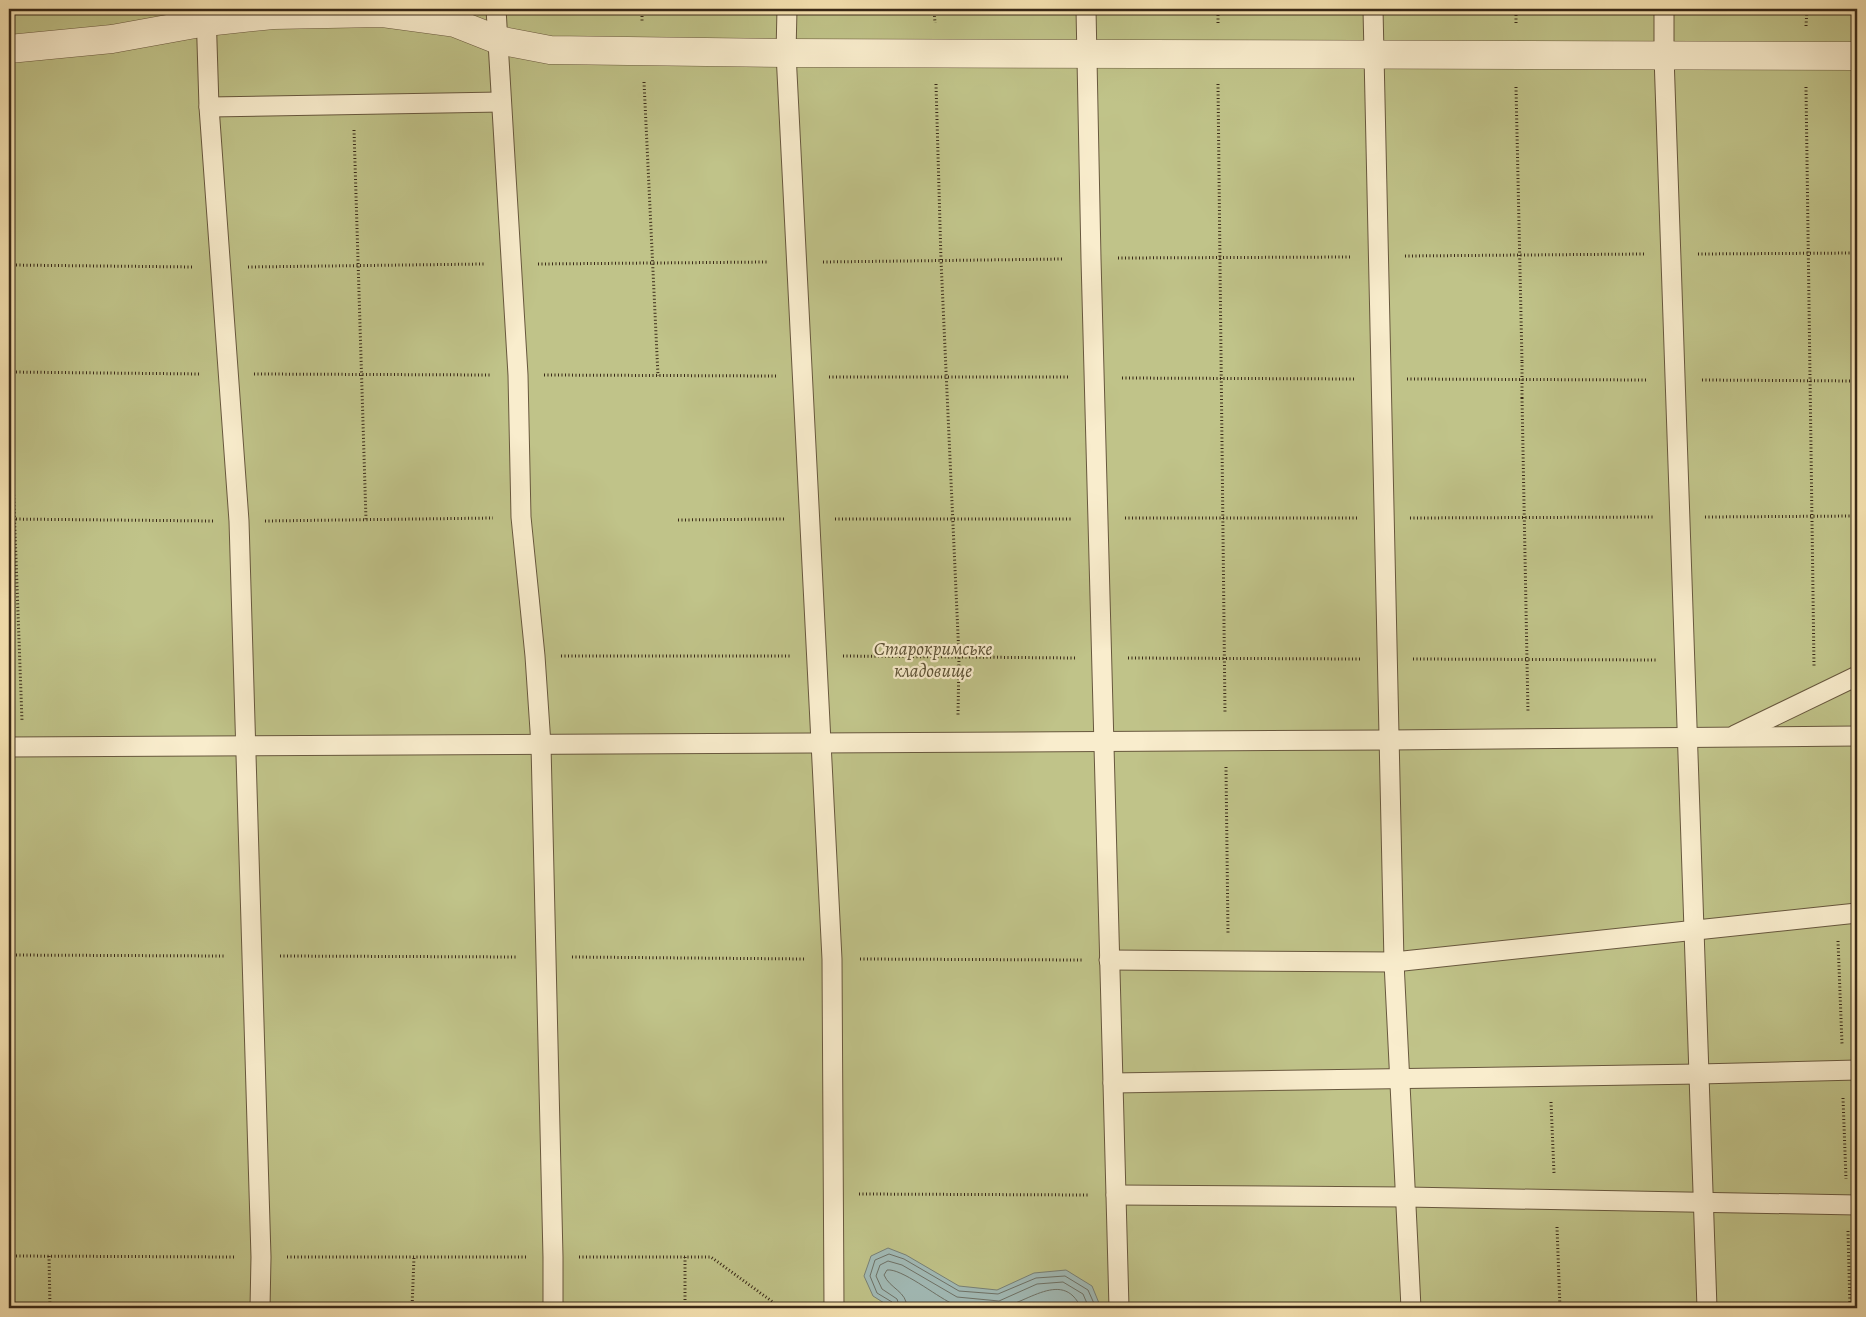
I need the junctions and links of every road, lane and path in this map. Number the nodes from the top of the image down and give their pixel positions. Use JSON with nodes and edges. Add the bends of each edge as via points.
{"nodes":[{"id":1,"x":496,"y":9,"type":"edge"},
{"id":2,"x":787,"y":9,"type":"edge"},
{"id":3,"x":934,"y":9,"type":"edge"},
{"id":4,"x":1086,"y":9,"type":"edge"},
{"id":5,"x":1374,"y":9,"type":"edge"},
{"id":6,"x":1664,"y":9,"type":"edge"},
{"id":7,"x":206,"y":16,"type":"edge"},
{"id":8,"x":498,"y":40,"type":"junction"},
{"id":9,"x":9,"y":49,"type":"edge"},
{"id":10,"x":642,"y":52,"type":"junction"},
{"id":11,"x":786,"y":53,"type":"junction"},
{"id":12,"x":935,"y":53,"type":"junction"},
{"id":13,"x":1086,"y":54,"type":"junction"},
{"id":14,"x":1217,"y":54,"type":"junction"},
{"id":15,"x":1374,"y":54,"type":"junction"},
{"id":16,"x":1516,"y":55,"type":"junction"},
{"id":17,"x":1664,"y":56,"type":"junction"},
{"id":18,"x":1806,"y":56,"type":"junction"},
{"id":19,"x":1857,"y":56,"type":"edge"},
{"id":20,"x":501,"y":102,"type":"junction"},
{"id":21,"x":353,"y":105,"type":"junction"},
{"id":22,"x":209,"y":107,"type":"junction"},
{"id":23,"x":1809,"y":253,"type":"junction"},
{"id":24,"x":1857,"y":253,"type":"edge"},
{"id":25,"x":1671,"y":254,"type":"junction"},
{"id":26,"x":1519,"y":255,"type":"junction"},
{"id":27,"x":1378,"y":256,"type":"junction"},
{"id":28,"x":1220,"y":258,"type":"junction"},
{"id":29,"x":1091,"y":259,"type":"junction"},
{"id":30,"x":941,"y":260,"type":"junction"},
{"id":31,"x":797,"y":262,"type":"junction"},
{"id":32,"x":653,"y":263,"type":"junction"},
{"id":33,"x":511,"y":264,"type":"junction"},
{"id":34,"x":9,"y":265,"type":"edge"},
{"id":35,"x":358,"y":265,"type":"junction"},
{"id":36,"x":220,"y":267,"type":"junction"},
{"id":37,"x":9,"y":368,"type":"edge"},
{"id":38,"x":9,"y":372,"type":"edge"},
{"id":39,"x":228,"y":374,"type":"junction"},
{"id":40,"x":361,"y":374,"type":"junction"},
{"id":41,"x":518,"y":375,"type":"junction"},
{"id":42,"x":658,"y":376,"type":"junction"},
{"id":43,"x":803,"y":376,"type":"junction"},
{"id":44,"x":947,"y":377,"type":"junction"},
{"id":45,"x":1094,"y":378,"type":"junction"},
{"id":46,"x":1221,"y":378,"type":"junction"},
{"id":47,"x":1381,"y":379,"type":"junction"},
{"id":48,"x":1676,"y":380,"type":"junction"},
{"id":49,"x":1810,"y":381,"type":"junction"},
{"id":50,"x":1857,"y":381,"type":"edge"},
{"id":51,"x":1812,"y":516,"type":"junction"},
{"id":52,"x":1857,"y":516,"type":"edge"},
{"id":53,"x":1524,"y":517,"type":"junction"},
{"id":54,"x":1680,"y":517,"type":"junction"},
{"id":55,"x":953,"y":518,"type":"junction"},
{"id":56,"x":1097,"y":518,"type":"junction"},
{"id":57,"x":1223,"y":518,"type":"junction"},
{"id":58,"x":1384,"y":518,"type":"junction"},
{"id":59,"x":810,"y":519,"type":"junction"},
{"id":60,"x":366,"y":520,"type":"dead end"},
{"id":61,"x":678,"y":520,"type":"dead end"},
{"id":62,"x":1857,"y":676,"type":"edge"},
{"id":63,"x":1815,"y":696,"type":"junction"},
{"id":64,"x":1857,"y":736,"type":"edge"},
{"id":65,"x":1688,"y":738,"type":"junction"},
{"id":66,"x":1728,"y":738,"type":"junction"},
{"id":67,"x":1528,"y":739,"type":"junction"},
{"id":68,"x":1389,"y":740,"type":"junction"},
{"id":69,"x":1103,"y":741,"type":"junction"},
{"id":70,"x":1225,"y":741,"type":"junction"},
{"id":71,"x":958,"y":742,"type":"junction"},
{"id":72,"x":821,"y":743,"type":"junction"},
{"id":73,"x":541,"y":745,"type":"junction"},
{"id":74,"x":246,"y":746,"type":"junction"},
{"id":75,"x":16,"y":747,"type":"edge"},
{"id":76,"x":1857,"y":913,"type":"edge"},
{"id":77,"x":1838,"y":915,"type":"junction"},
{"id":78,"x":1694,"y":930,"type":"junction"},
{"id":79,"x":1109,"y":960,"type":"junction"},
{"id":80,"x":1228,"y":961,"type":"junction"},
{"id":81,"x":1394,"y":962,"type":"junction"},
{"id":82,"x":1850,"y":1070,"type":"edge"},
{"id":83,"x":1699,"y":1074,"type":"junction"},
{"id":84,"x":1400,"y":1079,"type":"junction"},
{"id":85,"x":1112,"y":1083,"type":"junction"},
{"id":86,"x":834,"y":1194,"type":"junction"},
{"id":87,"x":1116,"y":1195,"type":"junction"},
{"id":88,"x":1406,"y":1197,"type":"junction"},
{"id":89,"x":1704,"y":1203,"type":"junction"},
{"id":90,"x":1852,"y":1205,"type":"edge"},
{"id":91,"x":9,"y":1256,"type":"edge"},
{"id":92,"x":49,"y":1256,"type":"junction"},
{"id":93,"x":261,"y":1257,"type":"junction"},
{"id":94,"x":414,"y":1257,"type":"junction"},
{"id":95,"x":553,"y":1257,"type":"junction"},
{"id":96,"x":685,"y":1257,"type":"junction"},
{"id":97,"x":50,"y":1308,"type":"edge"},
{"id":98,"x":260,"y":1308,"type":"edge"},
{"id":99,"x":412,"y":1308,"type":"edge"},
{"id":100,"x":553,"y":1308,"type":"edge"},
{"id":101,"x":685,"y":1308,"type":"edge"},
{"id":102,"x":781,"y":1308,"type":"edge"},
{"id":103,"x":834,"y":1308,"type":"edge"},
{"id":104,"x":1119,"y":1308,"type":"edge"},
{"id":105,"x":1412,"y":1308,"type":"edge"},
{"id":106,"x":1707,"y":1308,"type":"edge"},
{"id":107,"x":1850,"y":1308,"type":"edge"}],
"edges":[{"from":1,"to":8,"type":"lane"},
{"from":2,"to":11,"type":"lane"},
{"from":3,"to":12,"type":"path"},
{"from":4,"to":13,"type":"lane"},
{"from":5,"to":15,"type":"lane"},
{"from":6,"to":17,"type":"lane"},
{"from":7,"to":8,"type":"street","via":[[381,13],[455,23]]},
{"from":7,"to":9,"type":"street","via":[[112,39]]},
{"from":7,"to":22,"type":"lane"},
{"from":8,"to":10,"type":"street","via":[[550,50]]},
{"from":8,"to":20,"type":"lane"},
{"from":10,"to":11,"type":"street"},
{"from":10,"to":32,"type":"path"},
{"from":11,"to":12,"type":"street"},
{"from":11,"to":31,"type":"lane"},
{"from":12,"to":13,"type":"street"},
{"from":12,"to":30,"type":"path"},
{"from":13,"to":14,"type":"street"},
{"from":13,"to":29,"type":"lane"},
{"from":14,"to":15,"type":"street"},
{"from":14,"to":28,"type":"path"},
{"from":15,"to":16,"type":"street"},
{"from":15,"to":27,"type":"lane"},
{"from":16,"to":17,"type":"street"},
{"from":16,"to":26,"type":"path"},
{"from":17,"to":18,"type":"street"},
{"from":17,"to":25,"type":"lane"},
{"from":18,"to":19,"type":"street"},
{"from":18,"to":23,"type":"path"},
{"from":20,"to":21,"type":"lane"},
{"from":20,"to":33,"type":"lane"},
{"from":21,"to":22,"type":"lane"},
{"from":21,"to":35,"type":"path"},
{"from":22,"to":36,"type":"lane"},
{"from":23,"to":24,"type":"path"},
{"from":23,"to":25,"type":"path"},
{"from":23,"to":49,"type":"path"},
{"from":25,"to":26,"type":"path"},
{"from":25,"to":48,"type":"lane"},
{"from":26,"to":27,"type":"path"},
{"from":26,"to":53,"type":"path","bridge":true},
{"from":27,"to":28,"type":"path"},
{"from":27,"to":47,"type":"lane"},
{"from":28,"to":29,"type":"path"},
{"from":28,"to":46,"type":"path"},
{"from":29,"to":30,"type":"path"},
{"from":29,"to":45,"type":"lane"},
{"from":30,"to":31,"type":"path"},
{"from":30,"to":44,"type":"path"},
{"from":31,"to":32,"type":"path"},
{"from":31,"to":43,"type":"lane"},
{"from":32,"to":33,"type":"path"},
{"from":32,"to":42,"type":"path"},
{"from":33,"to":35,"type":"path"},
{"from":33,"to":41,"type":"lane"},
{"from":34,"to":36,"type":"path"},
{"from":35,"to":36,"type":"path"},
{"from":35,"to":40,"type":"path"},
{"from":36,"to":39,"type":"lane"},
{"from":37,"to":38,"type":"path"},
{"from":38,"to":39,"type":"path"},
{"from":38,"to":75,"type":"path"},
{"from":39,"to":40,"type":"path"},
{"from":39,"to":74,"type":"lane","via":[[239,521]]},
{"from":40,"to":41,"type":"path"},
{"from":40,"to":60,"type":"path"},
{"from":41,"to":42,"type":"path"},
{"from":41,"to":73,"type":"lane","via":[[522,517]]},
{"from":42,"to":43,"type":"path"},
{"from":43,"to":44,"type":"path"},
{"from":43,"to":59,"type":"lane"},
{"from":44,"to":45,"type":"path"},
{"from":44,"to":55,"type":"path"},
{"from":45,"to":46,"type":"path"},
{"from":45,"to":56,"type":"lane"},
{"from":46,"to":47,"type":"path"},
{"from":46,"to":57,"type":"path"},
{"from":47,"to":48,"type":"path"},
{"from":47,"to":58,"type":"lane"},
{"from":48,"to":49,"type":"path"},
{"from":48,"to":54,"type":"lane"},
{"from":49,"to":50,"type":"path"},
{"from":49,"to":51,"type":"path"},
{"from":51,"to":52,"type":"path"},
{"from":51,"to":54,"type":"path"},
{"from":51,"to":63,"type":"path"},
{"from":53,"to":54,"type":"path"},
{"from":53,"to":58,"type":"path"},
{"from":53,"to":67,"type":"path"},
{"from":54,"to":65,"type":"lane"},
{"from":55,"to":56,"type":"path"},
{"from":55,"to":59,"type":"path"},
{"from":55,"to":71,"type":"path","via":[[959,657]]},
{"from":56,"to":57,"type":"path"},
{"from":56,"to":69,"type":"lane"},
{"from":57,"to":58,"type":"path"},
{"from":57,"to":70,"type":"path"},
{"from":58,"to":68,"type":"lane"},
{"from":59,"to":61,"type":"path"},
{"from":59,"to":72,"type":"lane"},
{"from":62,"to":63,"type":"lane"},
{"from":63,"to":66,"type":"lane"},
{"from":64,"to":66,"type":"lane"},
{"from":65,"to":66,"type":"lane"},
{"from":65,"to":67,"type":"lane"},
{"from":65,"to":78,"type":"lane"},
{"from":67,"to":68,"type":"lane"},
{"from":68,"to":70,"type":"lane"},
{"from":68,"to":81,"type":"lane"},
{"from":69,"to":70,"type":"lane"},
{"from":69,"to":71,"type":"lane"},
{"from":69,"to":79,"type":"lane"},
{"from":70,"to":80,"type":"path"},
{"from":71,"to":72,"type":"lane"},
{"from":72,"to":73,"type":"lane"},
{"from":72,"to":86,"type":"lane","via":[[832,959]]},
{"from":73,"to":74,"type":"lane"},
{"from":73,"to":95,"type":"lane"},
{"from":74,"to":75,"type":"lane"},
{"from":74,"to":93,"type":"lane"},
{"from":76,"to":77,"type":"lane"},
{"from":77,"to":78,"type":"lane"},
{"from":77,"to":82,"type":"path"},
{"from":78,"to":81,"type":"lane"},
{"from":78,"to":83,"type":"lane"},
{"from":79,"to":80,"type":"lane"},
{"from":79,"to":85,"type":"lane"},
{"from":80,"to":81,"type":"lane"},
{"from":81,"to":84,"type":"lane"},
{"from":82,"to":83,"type":"lane"},
{"from":82,"to":90,"type":"path"},
{"from":83,"to":84,"type":"lane"},
{"from":83,"to":89,"type":"lane"},
{"from":84,"to":85,"type":"lane"},
{"from":84,"to":88,"type":"lane"},
{"from":85,"to":87,"type":"lane"},
{"from":86,"to":87,"type":"path"},
{"from":86,"to":103,"type":"lane"},
{"from":87,"to":88,"type":"lane"},
{"from":87,"to":104,"type":"lane"},
{"from":88,"to":89,"type":"lane"},
{"from":88,"to":105,"type":"lane"},
{"from":89,"to":90,"type":"lane"},
{"from":89,"to":106,"type":"lane"},
{"from":90,"to":107,"type":"path"},
{"from":91,"to":92,"type":"path"},
{"from":92,"to":93,"type":"path"},
{"from":92,"to":97,"type":"path"},
{"from":93,"to":94,"type":"path"},
{"from":93,"to":98,"type":"lane"},
{"from":94,"to":95,"type":"path"},
{"from":94,"to":99,"type":"path"},
{"from":95,"to":96,"type":"path"},
{"from":95,"to":100,"type":"lane"},
{"from":96,"to":101,"type":"path"},
{"from":96,"to":102,"type":"path","via":[[711,1257]]}]}
